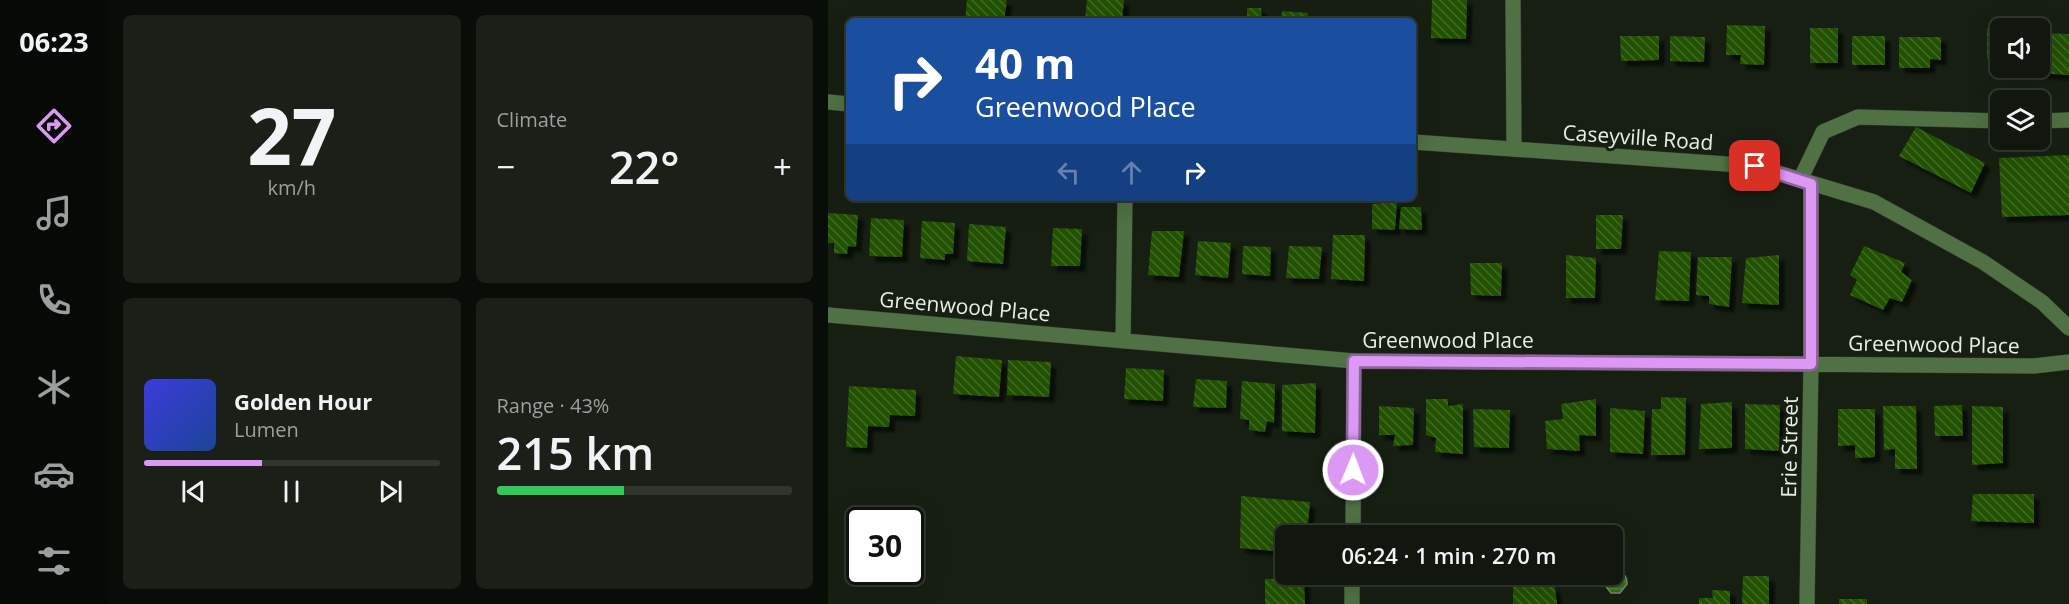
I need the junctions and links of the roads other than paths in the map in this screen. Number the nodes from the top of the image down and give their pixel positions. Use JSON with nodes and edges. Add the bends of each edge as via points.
{"nodes":[{"id":1,"x":1513,"y":0,"type":"edge"},
{"id":2,"x":828,"y":102,"type":"edge"},
{"id":3,"x":846,"y":104,"type":"edge"},
{"id":4,"x":2069,"y":120,"type":"edge"},
{"id":5,"x":1990,"y":121,"type":"edge"},
{"id":6,"x":2050,"y":121,"type":"edge"},
{"id":7,"x":1416,"y":142,"type":"edge"},
{"id":8,"x":1514,"y":149,"type":"junction"},
{"id":9,"x":1806,"y":182,"type":"junction"},
{"id":10,"x":1125,"y":201,"type":"edge"},
{"id":11,"x":828,"y":315,"type":"edge"},
{"id":12,"x":2069,"y":328,"type":"edge"},
{"id":13,"x":1123,"y":341,"type":"junction"},
{"id":14,"x":1354,"y":361,"type":"junction"},
{"id":15,"x":2069,"y":362,"type":"edge"},
{"id":16,"x":1811,"y":364,"type":"junction"},
{"id":17,"x":1353,"y":525,"type":"edge"},
{"id":18,"x":1352,"y":585,"type":"edge"},
{"id":19,"x":1352,"y":604,"type":"edge"},
{"id":20,"x":1807,"y":604,"type":"edge"}],
"edges":[{"from":1,"to":8,"type":"street"},
{"from":2,"to":3,"type":"street"},
{"from":4,"to":6,"type":"street"},
{"from":5,"to":9,"type":"street","via":[[1858,117],[1823,132]]},
{"from":7,"to":8,"type":"street","name":"Caseyville Road"},
{"from":8,"to":9,"type":"street","name":"Caseyville Road","via":[[1755,166]]},
{"from":9,"to":12,"type":"street","name":"Caseyville Road","via":[[1874,202],[1983,262],[2042,302]]},
{"from":9,"to":16,"type":"street","name":"Erie Street"},
{"from":10,"to":13,"type":"street"},
{"from":11,"to":13,"type":"street","name":"Greenwood Place"},
{"from":13,"to":14,"type":"street","name":"Greenwood Place"},
{"from":14,"to":16,"type":"street","name":"Greenwood Place"},
{"from":14,"to":17,"type":"street"},
{"from":15,"to":16,"type":"street","name":"Greenwood Place","via":[[2034,366]]},
{"from":16,"to":20,"type":"street","name":"Erie Street"},
{"from":18,"to":19,"type":"street"}]}
